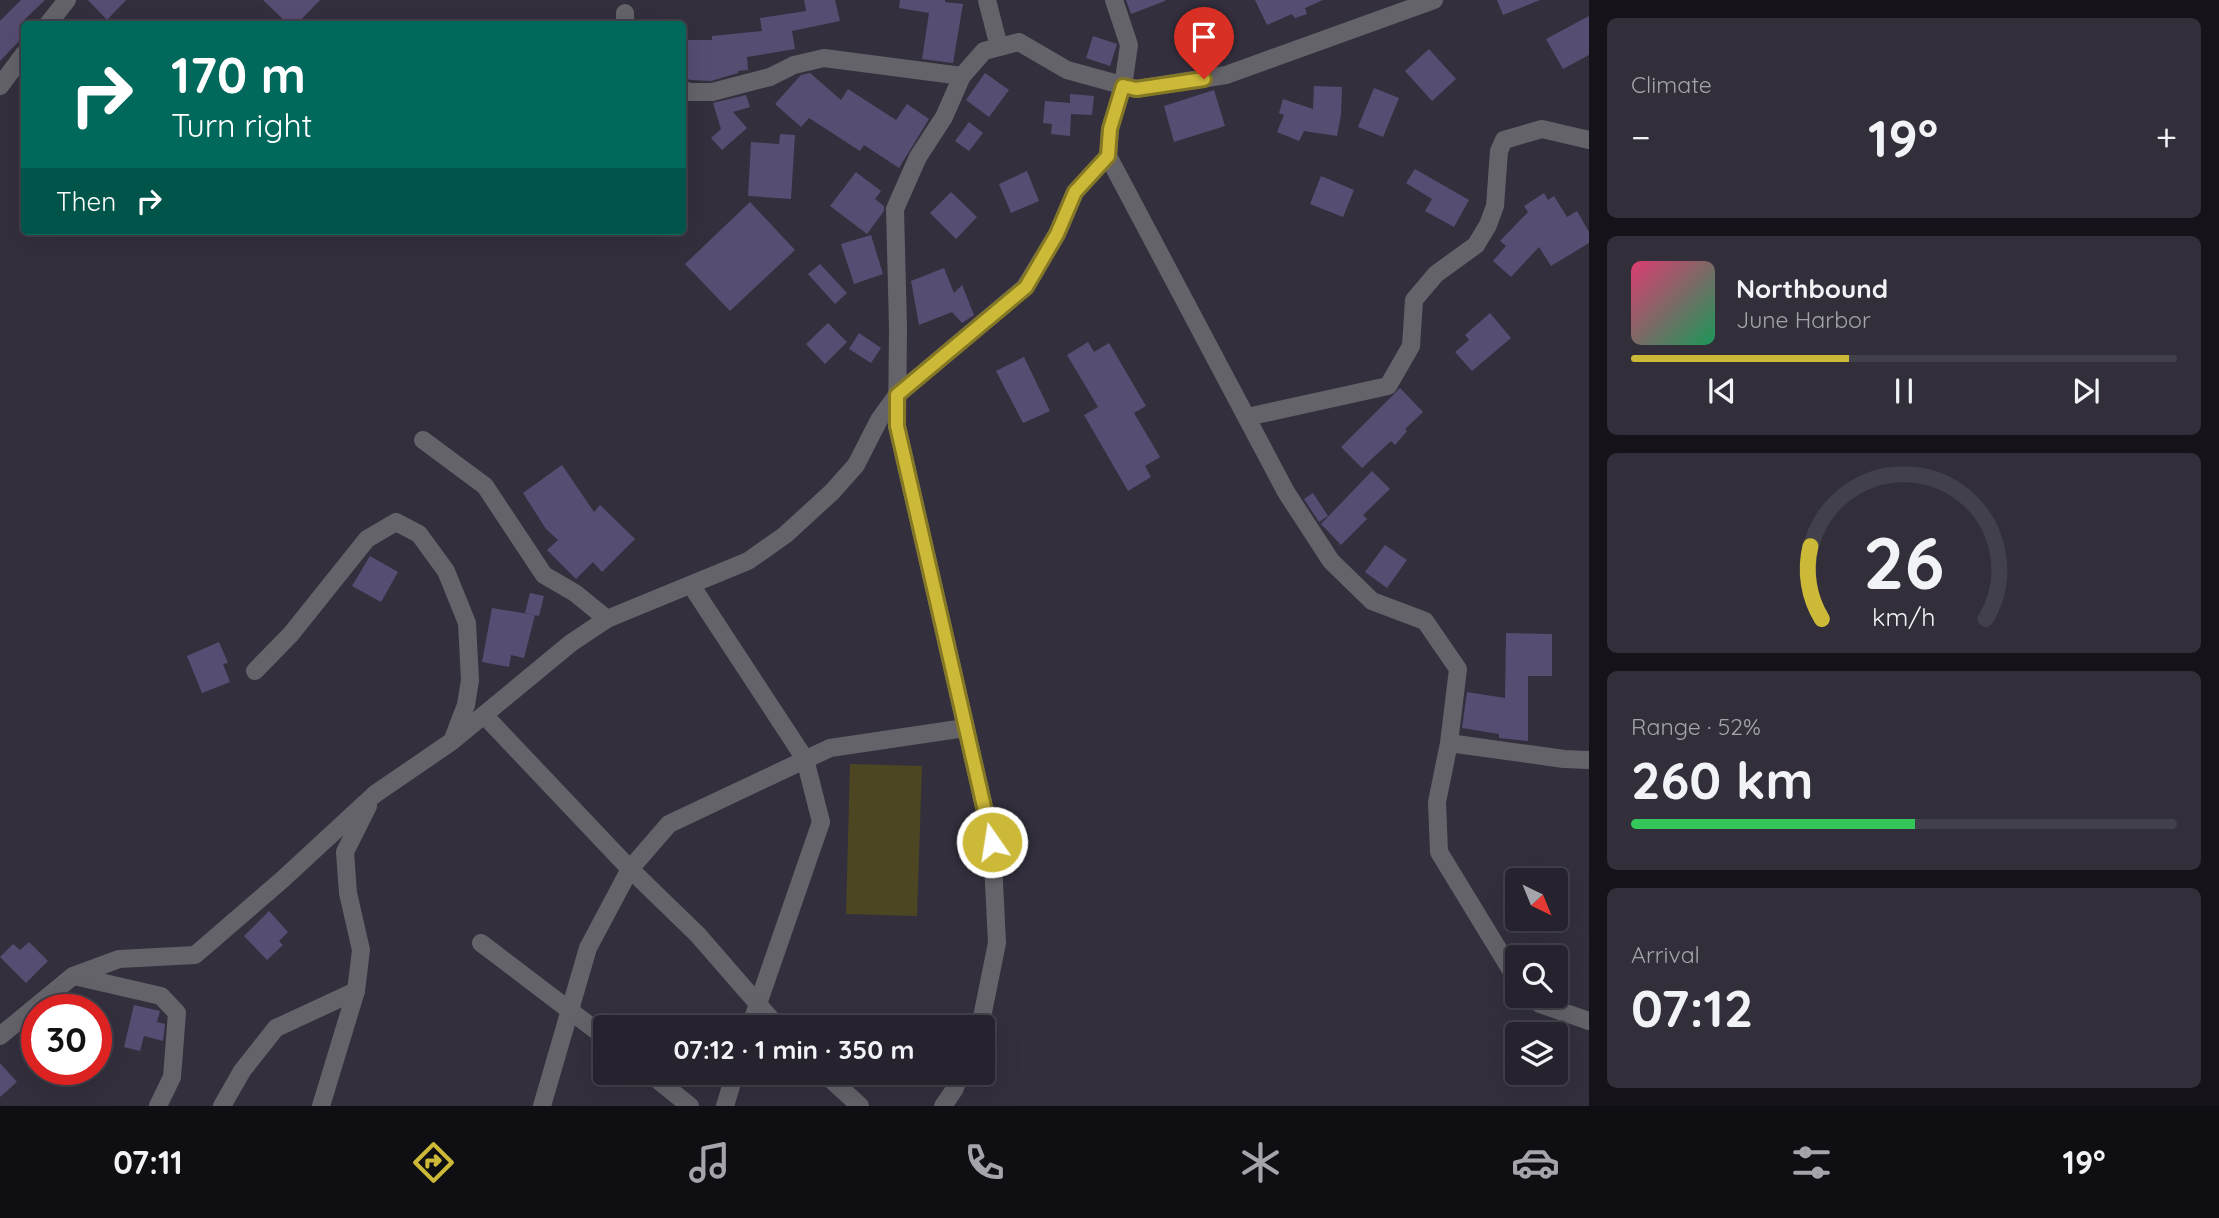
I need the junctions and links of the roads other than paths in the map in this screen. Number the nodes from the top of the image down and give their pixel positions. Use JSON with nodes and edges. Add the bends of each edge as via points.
{"nodes":[{"id":1,"x":67,"y":0,"type":"edge"},
{"id":2,"x":987,"y":0,"type":"edge"},
{"id":3,"x":1114,"y":0,"type":"edge"},
{"id":4,"x":1434,"y":0,"type":"edge"},
{"id":5,"x":50,"y":21,"type":"edge"},
{"id":6,"x":999,"y":47,"type":"junction"},
{"id":7,"x":21,"y":58,"type":"edge"},
{"id":8,"x":962,"y":76,"type":"junction"},
{"id":9,"x":0,"y":86,"type":"edge"},
{"id":10,"x":1123,"y":86,"type":"junction"},
{"id":11,"x":686,"y":91,"type":"edge"},
{"id":12,"x":1589,"y":140,"type":"edge"},
{"id":13,"x":1108,"y":156,"type":"junction"},
{"id":14,"x":897,"y":395,"type":"junction"},
{"id":15,"x":1247,"y":417,"type":"junction"},
{"id":16,"x":424,"y":440,"type":"dead end"},
{"id":17,"x":691,"y":585,"type":"junction"},
{"id":18,"x":607,"y":619,"type":"junction"},
{"id":19,"x":255,"y":671,"type":"dead end"},
{"id":20,"x":484,"y":715,"type":"junction"},
{"id":21,"x":965,"y":728,"type":"junction"},
{"id":22,"x":451,"y":742,"type":"junction"},
{"id":23,"x":1449,"y":743,"type":"junction"},
{"id":24,"x":805,"y":760,"type":"junction"},
{"id":25,"x":1589,"y":760,"type":"edge"},
{"id":26,"x":375,"y":794,"type":"junction"},
{"id":27,"x":630,"y":869,"type":"junction"},
{"id":28,"x":481,"y":943,"type":"dead end"},
{"id":29,"x":1505,"y":960,"type":"edge"},
{"id":30,"x":73,"y":976,"type":"junction"},
{"id":31,"x":356,"y":991,"type":"junction"},
{"id":32,"x":758,"y":1004,"type":"junction"},
{"id":33,"x":1552,"y":1008,"type":"edge"},
{"id":34,"x":570,"y":1009,"type":"junction"},
{"id":35,"x":754,"y":1015,"type":"edge"},
{"id":36,"x":768,"y":1015,"type":"edge"},
{"id":37,"x":982,"y":1015,"type":"edge"},
{"id":38,"x":1589,"y":1021,"type":"edge"},
{"id":39,"x":593,"y":1028,"type":"edge"},
{"id":40,"x":0,"y":1036,"type":"edge"},
{"id":41,"x":664,"y":1085,"type":"edge"},
{"id":42,"x":731,"y":1085,"type":"edge"},
{"id":43,"x":837,"y":1085,"type":"edge"},
{"id":44,"x":956,"y":1085,"type":"edge"},
{"id":45,"x":158,"y":1106,"type":"edge"},
{"id":46,"x":222,"y":1106,"type":"edge"},
{"id":47,"x":321,"y":1106,"type":"edge"},
{"id":48,"x":542,"y":1106,"type":"edge"},
{"id":49,"x":690,"y":1106,"type":"edge"},
{"id":50,"x":725,"y":1106,"type":"edge"},
{"id":51,"x":860,"y":1106,"type":"edge"},
{"id":52,"x":943,"y":1106,"type":"edge"}],
"edges":[{"from":1,"to":5,"type":"street"},
{"from":2,"to":6,"type":"street"},
{"from":3,"to":10,"type":"street","via":[[1129,45]]},
{"from":4,"to":10,"type":"street","via":[[1226,75],[1136,89]]},
{"from":6,"to":8,"type":"street","via":[[984,51]]},
{"from":6,"to":10,"type":"street","via":[[1019,42],[1067,70]]},
{"from":7,"to":9,"type":"street"},
{"from":8,"to":11,"type":"street","via":[[824,58],[712,92]]},
{"from":8,"to":14,"type":"street","via":[[895,209]]},
{"from":10,"to":13,"type":"street","via":[[1110,129]]},
{"from":12,"to":15,"type":"street","via":[[1542,129],[1504,140],[1488,225],[1476,245],[1436,274],[1414,300],[1411,346],[1388,386]]},
{"from":13,"to":14,"type":"street","via":[[1075,192],[1026,287]]},
{"from":13,"to":15,"type":"street"},
{"from":14,"to":17,"type":"street","via":[[856,465],[832,492],[748,561]]},
{"from":14,"to":21,"type":"street","via":[[897,426]]},
{"from":15,"to":23,"type":"street","via":[[1286,492],[1331,561],[1371,601],[1425,621],[1458,669]]},
{"from":16,"to":18,"type":"street","via":[[485,486],[544,575]]},
{"from":17,"to":18,"type":"street"},
{"from":17,"to":24,"type":"street"},
{"from":18,"to":20,"type":"street"},
{"from":19,"to":22,"type":"street","via":[[291,634],[367,539],[396,522],[419,534],[446,572],[467,623],[467,705]]},
{"from":20,"to":22,"type":"street"},
{"from":20,"to":27,"type":"street"},
{"from":21,"to":24,"type":"street","via":[[830,748]]},
{"from":21,"to":37,"type":"street","via":[[992,842],[997,943]]},
{"from":22,"to":26,"type":"street"},
{"from":23,"to":25,"type":"street"},
{"from":23,"to":29,"type":"street","via":[[1437,802],[1439,852]]},
{"from":24,"to":27,"type":"street","via":[[669,824]]},
{"from":24,"to":32,"type":"street","via":[[821,822]]},
{"from":26,"to":30,"type":"street","via":[[195,955],[119,959]]},
{"from":26,"to":31,"type":"street","via":[[345,852],[361,950]]},
{"from":27,"to":32,"type":"street","via":[[698,935]]},
{"from":27,"to":34,"type":"street","via":[[588,948]]},
{"from":28,"to":34,"type":"street"},
{"from":30,"to":40,"type":"street"},
{"from":30,"to":45,"type":"street","via":[[161,996],[177,1013],[172,1077]]},
{"from":31,"to":46,"type":"street","via":[[276,1028]]},
{"from":31,"to":47,"type":"street"},
{"from":32,"to":35,"type":"street"},
{"from":32,"to":36,"type":"street"},
{"from":33,"to":38,"type":"street"},
{"from":34,"to":39,"type":"street"},
{"from":34,"to":48,"type":"street"},
{"from":41,"to":49,"type":"street"},
{"from":42,"to":50,"type":"street"},
{"from":43,"to":51,"type":"street"},
{"from":44,"to":52,"type":"street"}]}
